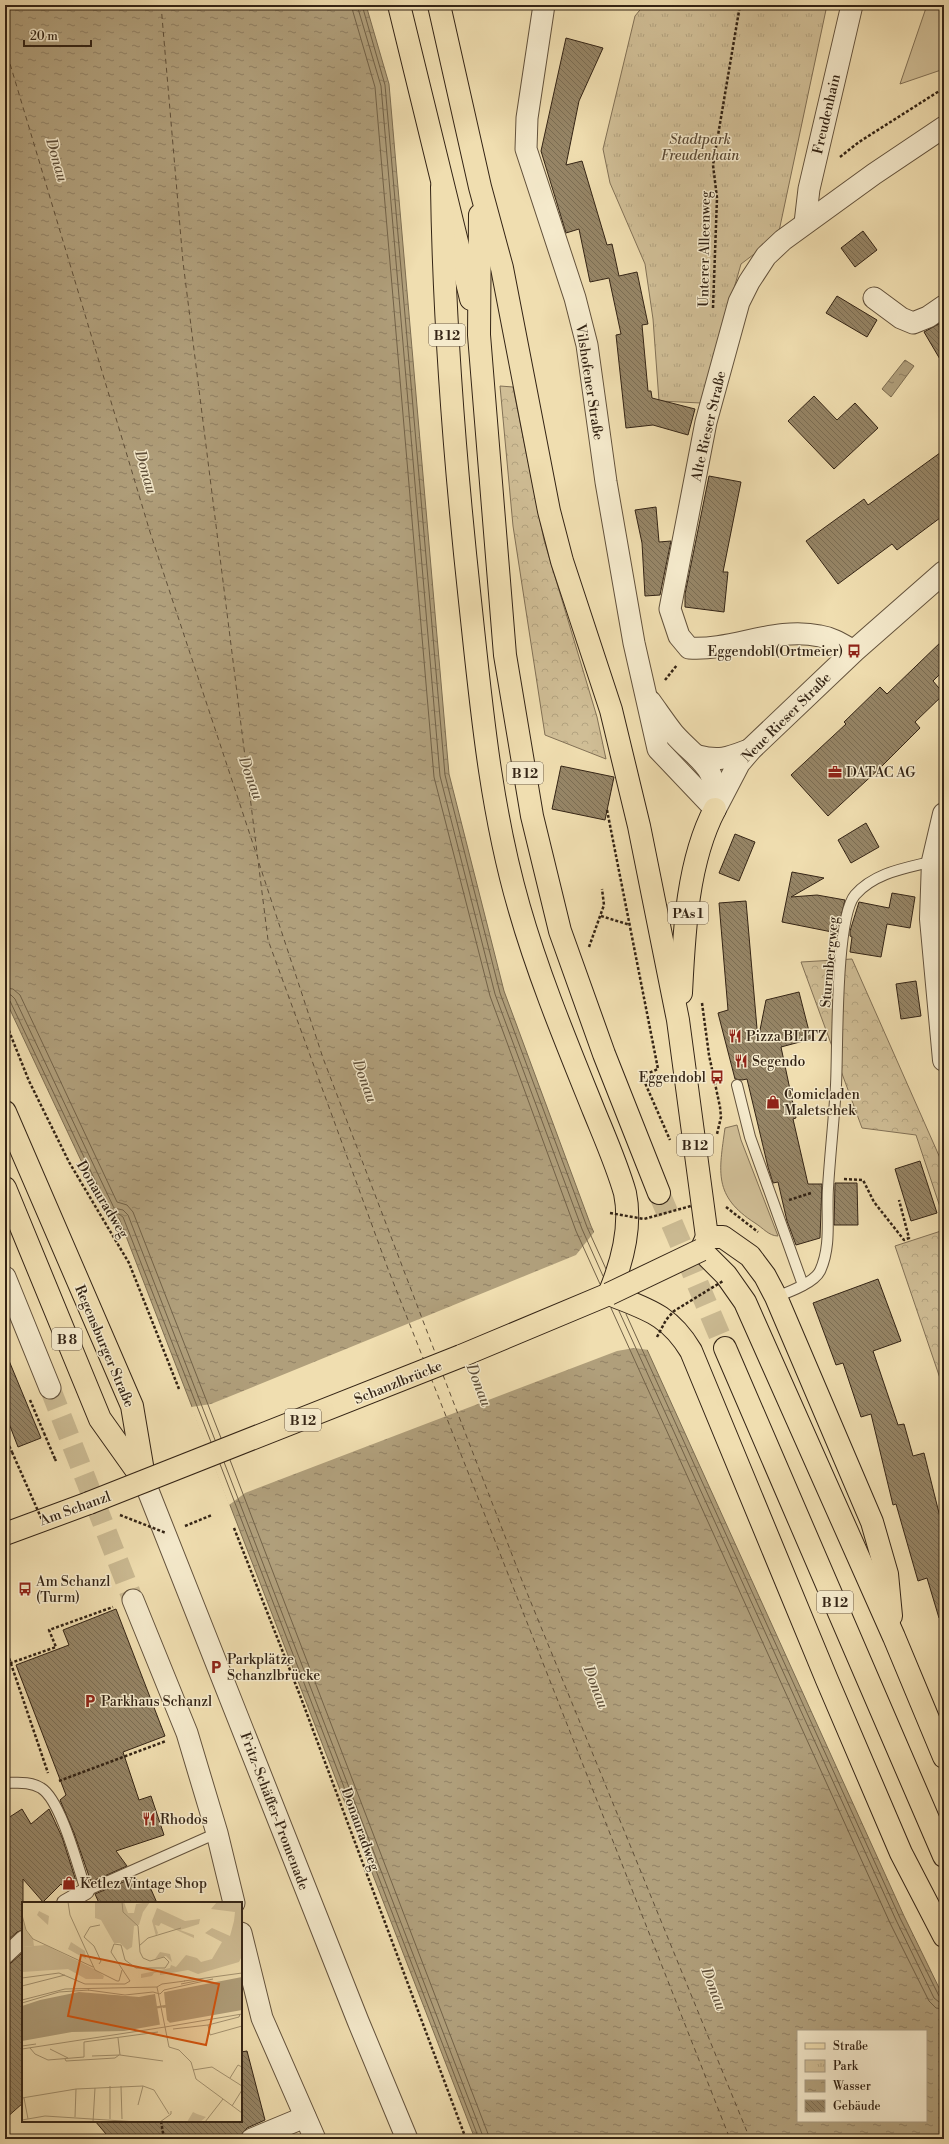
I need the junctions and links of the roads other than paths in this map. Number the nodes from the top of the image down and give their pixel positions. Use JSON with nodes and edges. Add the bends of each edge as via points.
{"nodes":[{"id":1,"x":399,"y":5,"type":"edge"},
{"id":2,"x":439,"y":5,"type":"edge"},
{"id":3,"x":544,"y":5,"type":"edge"},
{"id":4,"x":852,"y":5,"type":"edge"},
{"id":5,"x":944,"y":126,"type":"edge"},
{"id":6,"x":480,"y":186,"type":"junction"},
{"id":7,"x":442,"y":187,"type":"junction"},
{"id":8,"x":805,"y":223,"type":"junction"},
{"id":9,"x":874,"y":298,"type":"dead end"},
{"id":10,"x":944,"y":306,"type":"edge"},
{"id":11,"x":479,"y":335,"type":"junction"},
{"id":12,"x":944,"y":572,"type":"edge"},
{"id":13,"x":854,"y":651,"type":"junction"},
{"id":14,"x":653,"y":689,"type":"junction"},
{"id":15,"x":751,"y":749,"type":"junction"},
{"id":16,"x":698,"y":756,"type":"junction"},
{"id":17,"x":715,"y":809,"type":"junction"},
{"id":18,"x":944,"y":814,"type":"edge"},
{"id":19,"x":939,"y":860,"type":"edge"},
{"id":20,"x":678,"y":1020,"type":"junction"},
{"id":21,"x":944,"y":1060,"type":"edge"},
{"id":22,"x":737,"y":1085,"type":"dead end"},
{"id":23,"x":5,"y":1112,"type":"edge"},
{"id":24,"x":5,"y":1188,"type":"edge"},
{"id":25,"x":659,"y":1192,"type":"tunnel mouth"},
{"id":26,"x":710,"y":1255,"type":"junction"},
{"id":27,"x":5,"y":1277,"type":"edge"},
{"id":28,"x":803,"y":1285,"type":"junction"},
{"id":29,"x":609,"y":1294,"type":"junction"},
{"id":30,"x":776,"y":1297,"type":"junction"},
{"id":31,"x":725,"y":1348,"type":"tunnel mouth"},
{"id":32,"x":50,"y":1388,"type":"tunnel mouth"},
{"id":33,"x":145,"y":1482,"type":"junction"},
{"id":34,"x":5,"y":1534,"type":"edge"},
{"id":35,"x":126,"y":1602,"type":"tunnel mouth"},
{"id":36,"x":894,"y":1637,"type":"junction"},
{"id":37,"x":944,"y":1757,"type":"edge"},
{"id":38,"x":5,"y":1783,"type":"edge"},
{"id":39,"x":217,"y":1833,"type":"junction"},
{"id":40,"x":944,"y":1856,"type":"edge"},
{"id":41,"x":86,"y":1891,"type":"junction"},
{"id":42,"x":67,"y":1902,"type":"edge"},
{"id":43,"x":234,"y":1902,"type":"edge"},
{"id":44,"x":242,"y":1936,"type":"edge"},
{"id":45,"x":944,"y":1936,"type":"edge"},
{"id":46,"x":22,"y":1939,"type":"edge"},
{"id":47,"x":5,"y":1956,"type":"edge"},
{"id":48,"x":305,"y":2117,"type":"junction"},
{"id":49,"x":252,"y":2139,"type":"edge"},
{"id":50,"x":315,"y":2139,"type":"edge"},
{"id":51,"x":407,"y":2139,"type":"edge"}],
"edges":[{"from":1,"to":7,"type":"main road","number":"B 12"},
{"from":2,"to":6,"type":"main road","number":"B 12"},
{"from":3,"to":14,"type":"street","name":"Vilshofener Straße","via":[[527,118],[526,149],[588,345],[606,482]]},
{"from":4,"to":8,"type":"street","name":"Freudenhain","via":[[809,189]]},
{"from":5,"to":8,"type":"street","name":"Alte Rieser Straße"},
{"from":6,"to":11,"type":"main road","number":"B 12"},
{"from":6,"to":20,"type":"main road","number":"B 12","via":[[502,268],[549,511],[562,561],[611,710],[639,826]]},
{"from":7,"to":11,"type":"main road","number":"B 12","via":[[462,258]]},
{"from":7,"to":29,"type":"main road","number":"B 12","via":[[443,282],[457,483],[491,777],[518,906],[538,969],[623,1185],[627,1203],[619,1215],[622,1255]]},
{"from":8,"to":13,"type":"street","name":"Alte Rieser Straße","via":[[766,256],[739,302],[706,422],[670,609],[679,636],[689,648],[705,650],[764,637],[799,634],[820,635]]},
{"from":9,"to":10,"type":"street","via":[[901,318],[914,323]]},
{"from":11,"to":25,"type":"main road","number":"B 12","via":[[505,654],[532,816],[560,931],[604,1054]]},
{"from":12,"to":13,"type":"street","name":"Neue Rieser Straße","number":"PAs 1"},
{"from":13,"to":15,"type":"street","name":"Neue Rieser Straße","number":"PAs 1"},
{"from":14,"to":16,"type":"street","name":"Vilshofener Straße","via":[[675,734]]},
{"from":14,"to":17,"type":"street","name":"Vilshofener Straße","via":[[658,749]]},
{"from":15,"to":16,"type":"street","via":[[724,759],[713,760]]},
{"from":15,"to":17,"type":"street","name":"Neue Rieser Straße","number":"PAs 1","via":[[739,763]]},
{"from":16,"to":17,"type":"street","name":"Vilshofener Straße","via":[[714,780]]},
{"from":17,"to":20,"type":"main road","number":"PAs 1","via":[[698,851],[691,888]]},
{"from":18,"to":19,"type":"street"},
{"from":19,"to":21,"type":"street","via":[[930,919]]},
{"from":19,"to":28,"type":"lane","name":"Sturmbergweg","via":[[892,872],[872,881],[855,895],[847,910],[842,948],[836,1086],[828,1185],[827,1249],[819,1273]]},
{"from":20,"to":26,"type":"main road","number":"B 12"},
{"from":22,"to":28,"type":"lane","via":[[750,1137]]},
{"from":23,"to":33,"type":"main road","name":"Regensburger Straße","number":"B 8","via":[[132,1406]]},
{"from":24,"to":33,"type":"main road","number":"B 8","via":[[100,1419]]},
{"from":26,"to":29,"type":"main road","name":"Schanzlbrücke","number":"B 12","bridge":true},
{"from":26,"to":30,"type":"main road","via":[[723,1237],[750,1256]]},
{"from":26,"to":36,"type":"main road","number":"B 12","via":[[745,1302]]},
{"from":27,"to":32,"type":"street"},
{"from":28,"to":30,"type":"lane","name":"Sturmbergweg"},
{"from":29,"to":33,"type":"main road","name":"Schanzlbrücke","number":"B 12","bridge":true},
{"from":29,"to":45,"type":"main road","via":[[649,1310],[661,1329],[684,1338],[691,1351],[901,1853]]},
{"from":30,"to":36,"type":"main road","via":[[876,1533],[887,1574]]},
{"from":31,"to":40,"type":"main road","number":"B 12"},
{"from":33,"to":34,"type":"main road","name":"Am Schanzl","bridge":true},
{"from":33,"to":51,"type":"street","name":"Fritz-Schäffer-Promenade","via":[[172,1531],[358,2021]]},
{"from":35,"to":39,"type":"street","via":[[187,1733]]},
{"from":36,"to":37,"type":"main road"},
{"from":38,"to":41,"type":"lane","via":[[31,1784],[50,1795],[58,1808]]},
{"from":39,"to":41,"type":"lane"},
{"from":39,"to":43,"type":"street"},
{"from":41,"to":42,"type":"street"},
{"from":44,"to":48,"type":"street","via":[[262,2018]]},
{"from":46,"to":47,"type":"street"},
{"from":48,"to":49,"type":"street"},
{"from":48,"to":50,"type":"street"}]}
